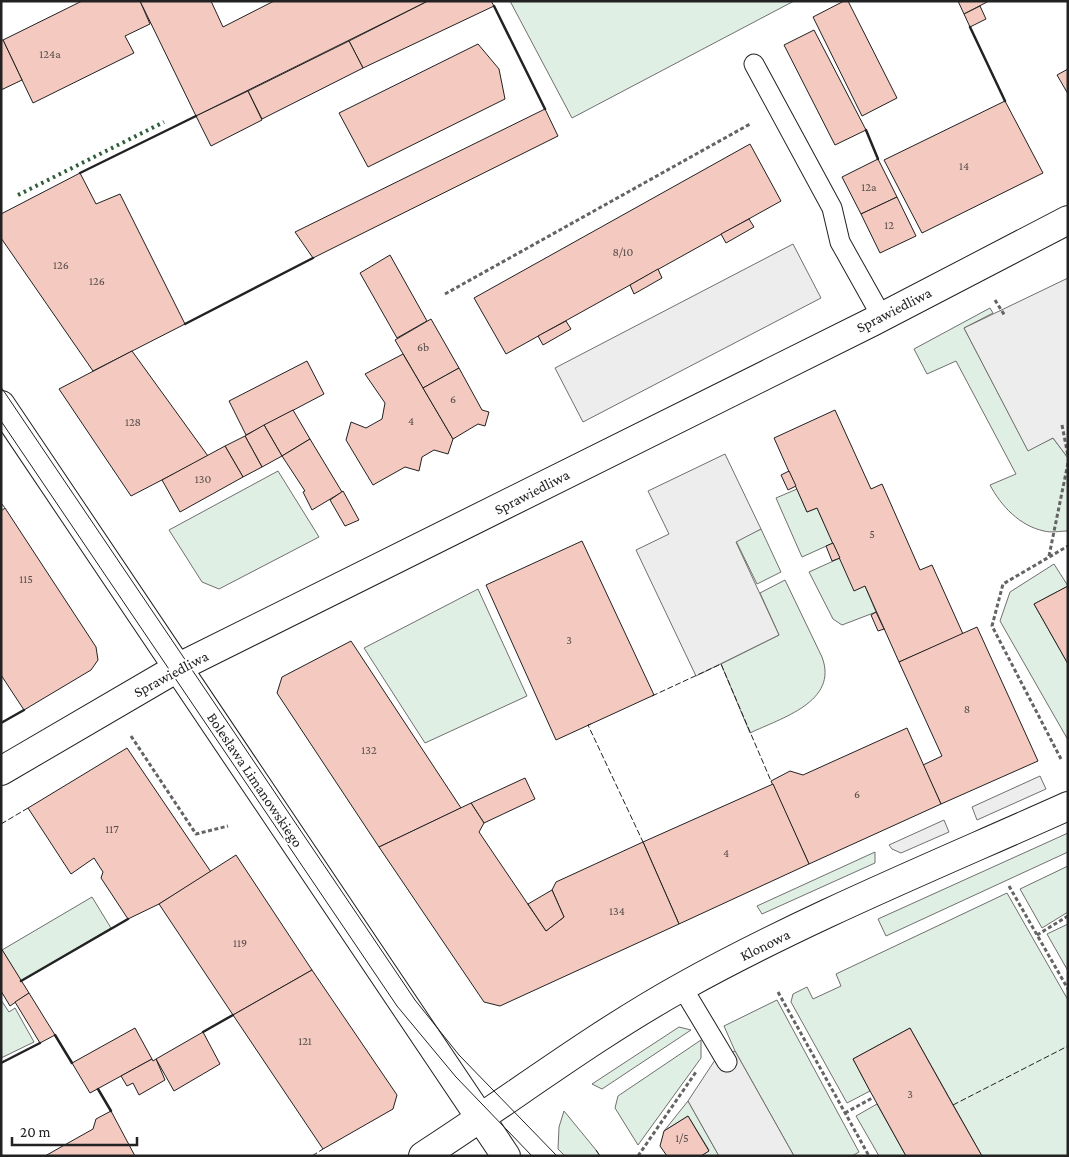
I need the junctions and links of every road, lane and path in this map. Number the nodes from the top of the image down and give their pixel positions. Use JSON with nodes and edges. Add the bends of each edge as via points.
{"nodes":[{"id":1,"x":754,"y":64,"type":"dead end"},
{"id":2,"x":778,"y":108,"type":"junction"},
{"id":3,"x":1068,"y":220,"type":"edge"},
{"id":4,"x":445,"y":294,"type":"dead end"},
{"id":5,"x":995,"y":300,"type":"dead end"},
{"id":6,"x":882,"y":316,"type":"junction"},
{"id":7,"x":1004,"y":316,"type":"dead end"},
{"id":8,"x":1,"y":405,"type":"edge"},
{"id":9,"x":1062,"y":425,"type":"dead end"},
{"id":10,"x":1068,"y":456,"type":"edge"},
{"id":11,"x":1068,"y":463,"type":"edge"},
{"id":12,"x":1068,"y":546,"type":"edge"},
{"id":13,"x":1049,"y":556,"type":"junction"},
{"id":14,"x":179,"y":667,"type":"junction"},
{"id":15,"x":131,"y":736,"type":"dead end"},
{"id":16,"x":1061,"y":759,"type":"dead end"},
{"id":17,"x":1,"y":771,"type":"edge"},
{"id":18,"x":1068,"y":806,"type":"edge"},
{"id":19,"x":228,"y":826,"type":"dead end"},
{"id":20,"x":1009,"y":886,"type":"dead end"},
{"id":21,"x":1068,"y":916,"type":"edge"},
{"id":22,"x":1037,"y":935,"type":"junction"},
{"id":23,"x":682,"y":987,"type":"junction"},
{"id":24,"x":1068,"y":989,"type":"edge"},
{"id":25,"x":778,"y":992,"type":"dead end"},
{"id":26,"x":706,"y":1028,"type":"junction"},
{"id":27,"x":727,"y":1062,"type":"dead end"},
{"id":28,"x":874,"y":1097,"type":"dead end"},
{"id":29,"x":845,"y":1113,"type":"junction"},
{"id":30,"x":480,"y":1118,"type":"junction"},
{"id":31,"x":867,"y":1155,"type":"edge"},
{"id":32,"x":423,"y":1156,"type":"edge"},
{"id":33,"x":506,"y":1156,"type":"edge"},
{"id":34,"x":638,"y":1156,"type":"edge"}],
"edges":[{"from":1,"to":2,"type":"lane"},
{"from":2,"to":4,"type":"path"},
{"from":2,"to":6,"type":"lane","via":[[832,208],[840,242]]},
{"from":3,"to":6,"type":"street","name":"Sprawiedliwa"},
{"from":5,"to":7,"type":"path"},
{"from":6,"to":14,"type":"street","name":"Sprawiedliwa"},
{"from":8,"to":14,"type":"street","name":"Bolesława Limanowskiego"},
{"from":9,"to":10,"type":"path"},
{"from":11,"to":13,"type":"path"},
{"from":12,"to":13,"type":"path"},
{"from":13,"to":16,"type":"path","via":[[1003,584],[992,626]]},
{"from":14,"to":17,"type":"street","name":"Sprawiedliwa"},
{"from":14,"to":30,"type":"street","name":"Bolesława Limanowskiego"},
{"from":15,"to":19,"type":"path","via":[[196,834]]},
{"from":18,"to":23,"type":"street","name":"Klonowa","via":[[806,924]]},
{"from":20,"to":22,"type":"path"},
{"from":21,"to":22,"type":"path"},
{"from":22,"to":24,"type":"path"},
{"from":23,"to":26,"type":"lane"},
{"from":23,"to":30,"type":"street","name":"Klonowa","via":[[586,1045]]},
{"from":25,"to":29,"type":"path"},
{"from":26,"to":27,"type":"lane"},
{"from":26,"to":34,"type":"path","via":[[706,1059]]},
{"from":28,"to":29,"type":"path"},
{"from":29,"to":31,"type":"path"},
{"from":30,"to":32,"type":"street","name":"Klonowa"},
{"from":30,"to":33,"type":"street","name":"Bolesława Limanowskiego"}]}
